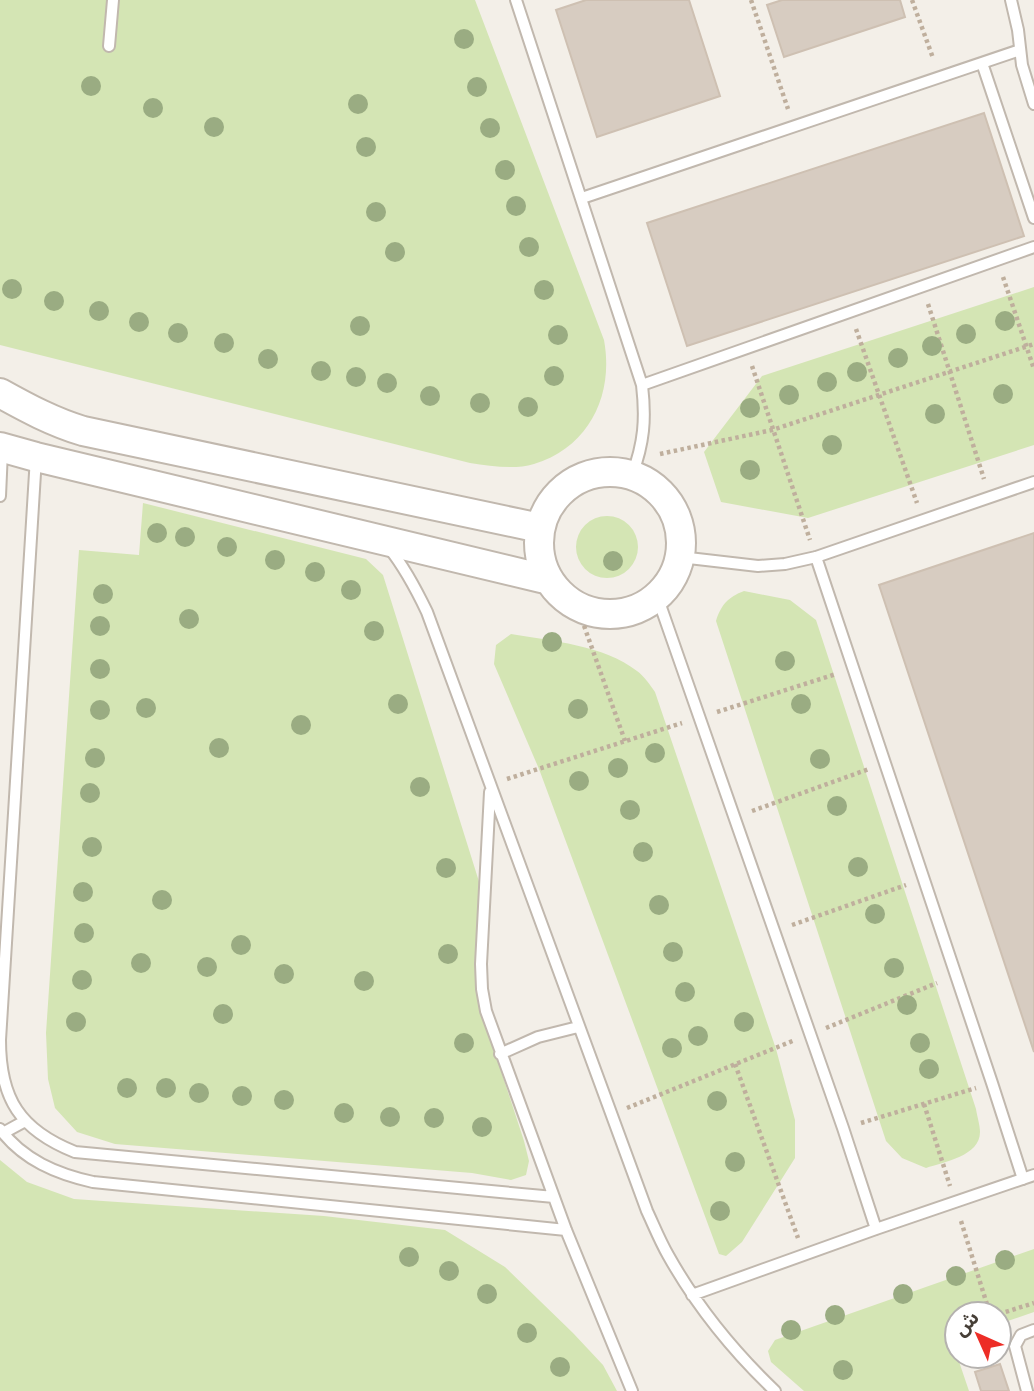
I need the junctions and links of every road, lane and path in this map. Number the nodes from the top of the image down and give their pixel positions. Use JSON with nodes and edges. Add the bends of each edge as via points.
{"nodes":[{"id":1,"x":113,"y":0,"type":"edge"},
{"id":2,"x":516,"y":0,"type":"edge"},
{"id":3,"x":751,"y":0,"type":"edge"},
{"id":4,"x":912,"y":0,"type":"edge"},
{"id":5,"x":1011,"y":0,"type":"edge"},
{"id":6,"x":109,"y":46,"type":"dead end"},
{"id":7,"x":1020,"y":50,"type":"junction"},
{"id":8,"x":982,"y":63,"type":"junction"},
{"id":9,"x":1030,"y":76,"type":"edge"},
{"id":10,"x":940,"y":77,"type":"junction"},
{"id":11,"x":1034,"y":104,"type":"edge"},
{"id":12,"x":794,"y":127,"type":"junction"},
{"id":13,"x":582,"y":198,"type":"junction"},
{"id":14,"x":1034,"y":218,"type":"edge"},
{"id":15,"x":1034,"y":247,"type":"edge"},
{"id":16,"x":997,"y":260,"type":"junction"},
{"id":17,"x":922,"y":286,"type":"junction"},
{"id":18,"x":850,"y":312,"type":"junction"},
{"id":19,"x":1034,"y":344,"type":"edge"},
{"id":20,"x":1026,"y":346,"type":"junction"},
{"id":21,"x":746,"y":349,"type":"junction"},
{"id":22,"x":1034,"y":369,"type":"edge"},
{"id":23,"x":949,"y":371,"type":"junction"},
{"id":24,"x":642,"y":385,"type":"junction"},
{"id":25,"x":0,"y":393,"type":"edge"},
{"id":26,"x":879,"y":395,"type":"junction"},
{"id":27,"x":772,"y":430,"type":"junction"},
{"id":28,"x":1,"y":447,"type":"edge"},
{"id":29,"x":36,"y":457,"type":"junction"},
{"id":30,"x":635,"y":466,"type":"junction"},
{"id":31,"x":1034,"y":482,"type":"edge"},
{"id":32,"x":0,"y":496,"type":"edge"},
{"id":33,"x":990,"y":498,"type":"junction"},
{"id":34,"x":923,"y":520,"type":"junction"},
{"id":35,"x":540,"y":528,"type":"junction"},
{"id":36,"x":382,"y":540,"type":"junction"},
{"id":37,"x":680,"y":557,"type":"junction"},
{"id":38,"x":816,"y":557,"type":"junction"},
{"id":39,"x":549,"y":580,"type":"junction"},
{"id":40,"x":657,"y":596,"type":"junction"},
{"id":41,"x":577,"y":606,"type":"junction"},
{"id":42,"x":853,"y":668,"type":"junction"},
{"id":43,"x":700,"y":717,"type":"junction"},
{"id":44,"x":625,"y":741,"type":"junction"},
{"id":45,"x":885,"y":763,"type":"junction"},
{"id":46,"x":490,"y":784,"type":"junction"},
{"id":47,"x":735,"y":818,"type":"junction"},
{"id":48,"x":923,"y":879,"type":"junction"},
{"id":49,"x":774,"y":932,"type":"junction"},
{"id":50,"x":956,"y":975,"type":"junction"},
{"id":51,"x":578,"y":1027,"type":"junction"},
{"id":52,"x":810,"y":1034,"type":"junction"},
{"id":53,"x":500,"y":1054,"type":"junction"},
{"id":54,"x":735,"y":1065,"type":"junction"},
{"id":55,"x":992,"y":1083,"type":"junction"},
{"id":56,"x":923,"y":1104,"type":"junction"},
{"id":57,"x":610,"y":1114,"type":"junction"},
{"id":58,"x":25,"y":1121,"type":"junction"},
{"id":59,"x":843,"y":1128,"type":"junction"},
{"id":60,"x":1,"y":1131,"type":"edge"},
{"id":61,"x":1034,"y":1175,"type":"edge"},
{"id":62,"x":1023,"y":1179,"type":"junction"},
{"id":63,"x":554,"y":1197,"type":"junction"},
{"id":64,"x":955,"y":1202,"type":"junction"},
{"id":65,"x":876,"y":1229,"type":"junction"},
{"id":66,"x":566,"y":1230,"type":"junction"},
{"id":67,"x":804,"y":1255,"type":"junction"},
{"id":68,"x":692,"y":1295,"type":"junction"},
{"id":69,"x":985,"y":1300,"type":"edge"},
{"id":70,"x":1034,"y":1303,"type":"edge"},
{"id":71,"x":1013,"y":1310,"type":"edge"},
{"id":72,"x":1034,"y":1330,"type":"edge"},
{"id":73,"x":632,"y":1391,"type":"edge"},
{"id":74,"x":775,"y":1391,"type":"edge"},
{"id":75,"x":1027,"y":1391,"type":"edge"}],
"edges":[{"from":1,"to":6,"type":"lane"},
{"from":2,"to":13,"type":"lane"},
{"from":3,"to":12,"type":"path"},
{"from":4,"to":10,"type":"path"},
{"from":5,"to":7,"type":"lane"},
{"from":7,"to":8,"type":"lane"},
{"from":7,"to":9,"type":"lane"},
{"from":8,"to":10,"type":"lane"},
{"from":8,"to":14,"type":"lane"},
{"from":9,"to":11,"type":"lane"},
{"from":10,"to":12,"type":"lane"},
{"from":12,"to":13,"type":"lane"},
{"from":13,"to":24,"type":"lane"},
{"from":15,"to":16,"type":"lane"},
{"from":16,"to":17,"type":"lane"},
{"from":16,"to":20,"type":"path"},
{"from":17,"to":18,"type":"lane"},
{"from":17,"to":23,"type":"path"},
{"from":18,"to":21,"type":"lane"},
{"from":18,"to":26,"type":"path"},
{"from":19,"to":20,"type":"path"},
{"from":20,"to":22,"type":"path"},
{"from":20,"to":23,"type":"path"},
{"from":21,"to":24,"type":"lane"},
{"from":21,"to":27,"type":"path"},
{"from":23,"to":26,"type":"path"},
{"from":23,"to":33,"type":"path"},
{"from":24,"to":30,"type":"lane","via":[[644,434]]},
{"from":25,"to":35,"type":"street","via":[[82,431]]},
{"from":26,"to":27,"type":"path"},
{"from":26,"to":34,"type":"path"},
{"from":27,"to":30,"type":"path"},
{"from":27,"to":38,"type":"path"},
{"from":28,"to":29,"type":"street"},
{"from":28,"to":32,"type":"lane"},
{"from":29,"to":36,"type":"street"},
{"from":29,"to":58,"type":"lane","via":[[0,1040],[4,1083]]},
{"from":30,"to":35,"type":"street","via":[[574,481],[558,493]]},
{"from":30,"to":37,"type":"street","via":[[672,506],[679,522]]},
{"from":31,"to":33,"type":"lane"},
{"from":33,"to":34,"type":"lane"},
{"from":34,"to":38,"type":"lane"},
{"from":35,"to":39,"type":"street","via":[[541,563]]},
{"from":36,"to":39,"type":"street"},
{"from":36,"to":46,"type":"lane","via":[[415,586],[427,612]]},
{"from":37,"to":38,"type":"lane","via":[[758,566]]},
{"from":37,"to":40,"type":"street"},
{"from":38,"to":42,"type":"lane"},
{"from":39,"to":41,"type":"street"},
{"from":40,"to":41,"type":"street","via":[[639,608],[618,613],[597,613]]},
{"from":40,"to":43,"type":"lane"},
{"from":41,"to":44,"type":"path"},
{"from":42,"to":43,"type":"path"},
{"from":42,"to":45,"type":"lane"},
{"from":43,"to":44,"type":"path"},
{"from":43,"to":47,"type":"lane"},
{"from":44,"to":46,"type":"path"},
{"from":45,"to":47,"type":"path"},
{"from":45,"to":48,"type":"lane"},
{"from":46,"to":51,"type":"lane"},
{"from":46,"to":53,"type":"lane","via":[[481,964],[486,1011]]},
{"from":47,"to":49,"type":"lane"},
{"from":48,"to":49,"type":"path"},
{"from":48,"to":50,"type":"lane"},
{"from":49,"to":52,"type":"lane"},
{"from":50,"to":52,"type":"path"},
{"from":50,"to":55,"type":"lane"},
{"from":51,"to":53,"type":"lane","via":[[538,1037]]},
{"from":51,"to":57,"type":"lane"},
{"from":52,"to":54,"type":"path"},
{"from":52,"to":59,"type":"lane"},
{"from":53,"to":63,"type":"lane"},
{"from":54,"to":57,"type":"path"},
{"from":54,"to":67,"type":"path"},
{"from":55,"to":56,"type":"path"},
{"from":55,"to":62,"type":"lane"},
{"from":56,"to":59,"type":"path"},
{"from":56,"to":64,"type":"path"},
{"from":57,"to":68,"type":"lane","via":[[647,1211]]},
{"from":58,"to":60,"type":"lane"},
{"from":58,"to":63,"type":"lane","via":[[56,1145],[75,1152]]},
{"from":59,"to":65,"type":"lane"},
{"from":60,"to":66,"type":"lane","via":[[43,1166],[93,1182]]},
{"from":61,"to":62,"type":"lane"},
{"from":62,"to":64,"type":"lane"},
{"from":63,"to":66,"type":"lane"},
{"from":64,"to":65,"type":"lane"},
{"from":64,"to":69,"type":"path"},
{"from":65,"to":67,"type":"lane"},
{"from":66,"to":73,"type":"lane"},
{"from":67,"to":68,"type":"lane"},
{"from":68,"to":74,"type":"lane"},
{"from":70,"to":71,"type":"path"},
{"from":72,"to":75,"type":"lane","via":[[1021,1335],[1015,1346]]}]}
